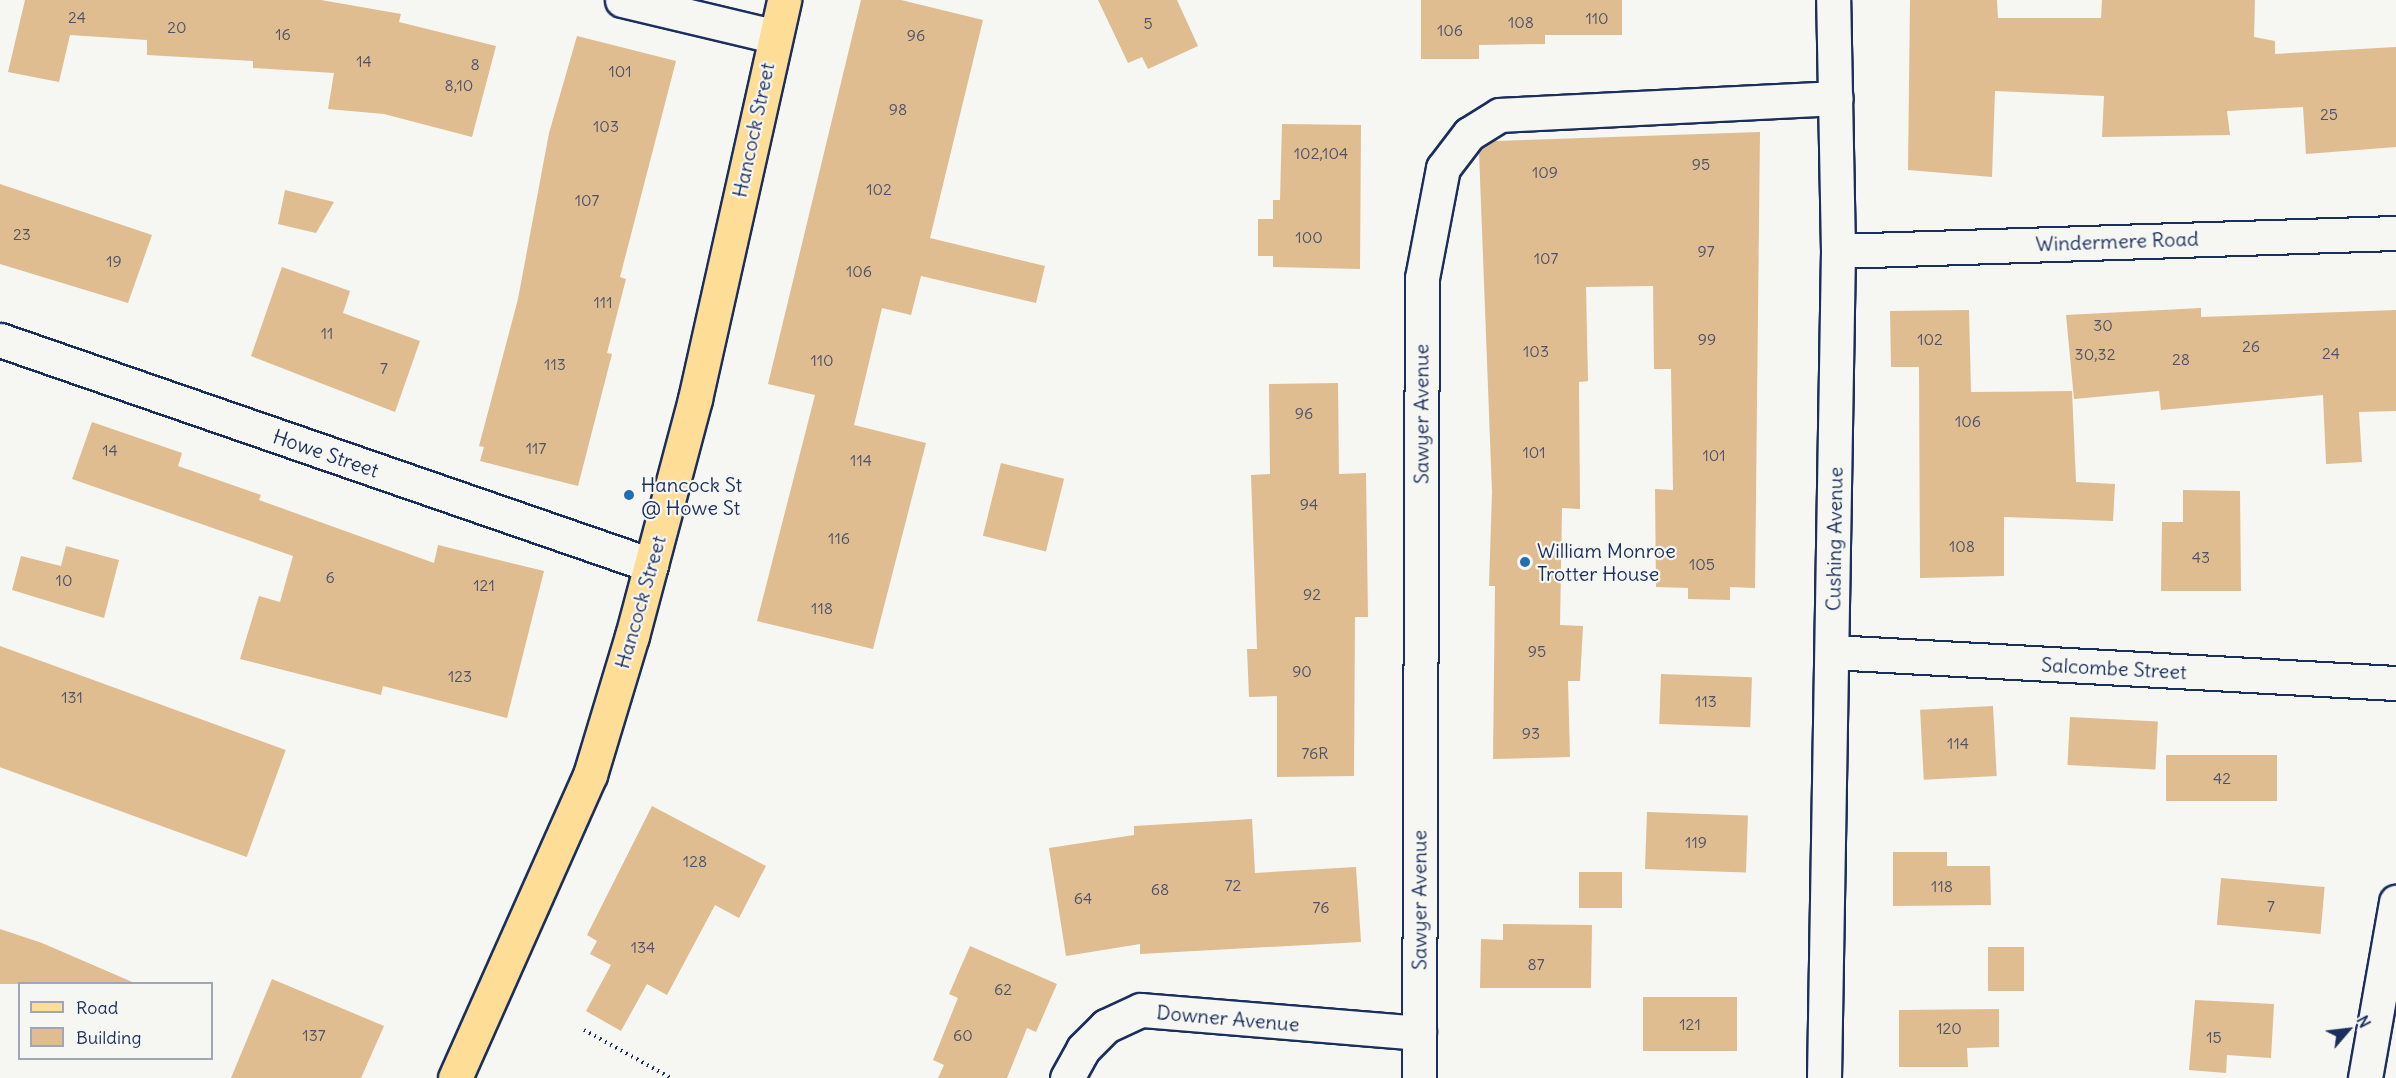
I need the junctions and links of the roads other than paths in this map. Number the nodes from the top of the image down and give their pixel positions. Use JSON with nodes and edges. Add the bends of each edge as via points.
{"nodes":[{"id":1,"x":622,"y":0,"type":"edge"},
{"id":2,"x":784,"y":0,"type":"edge"},
{"id":3,"x":1833,"y":0,"type":"edge"},
{"id":4,"x":773,"y":36,"type":"junction"},
{"id":5,"x":1836,"y":98,"type":"junction"},
{"id":6,"x":2396,"y":233,"type":"edge"},
{"id":7,"x":1838,"y":250,"type":"junction"},
{"id":8,"x":0,"y":340,"type":"edge"},
{"id":9,"x":651,"y":565,"type":"junction"},
{"id":10,"x":1832,"y":652,"type":"junction"},
{"id":11,"x":2396,"y":683,"type":"edge"},
{"id":12,"x":2396,"y":902,"type":"edge"},
{"id":13,"x":1419,"y":1033,"type":"junction"},
{"id":14,"x":455,"y":1078,"type":"edge"},
{"id":15,"x":1067,"y":1078,"type":"edge"},
{"id":16,"x":1419,"y":1078,"type":"edge"},
{"id":17,"x":1824,"y":1078,"type":"edge"},
{"id":18,"x":2365,"y":1078,"type":"edge"}],
"edges":[{"from":1,"to":4,"type":"street"},
{"from":2,"to":4,"type":"main road","name":"Hancock Street"},
{"from":3,"to":5,"type":"street","name":"Cushing Avenue"},
{"from":4,"to":9,"type":"main road","name":"Hancock Street","via":[[695,399]]},
{"from":5,"to":7,"type":"street","name":"Cushing Avenue"},
{"from":5,"to":13,"type":"street","name":"Sawyer Avenue","via":[[1500,115],[1469,134],[1443,168],[1422,278]]},
{"from":6,"to":7,"type":"street","name":"Windermere Road"},
{"from":7,"to":10,"type":"street","name":"Cushing Avenue"},
{"from":8,"to":9,"type":"street","name":"Howe Street"},
{"from":9,"to":14,"type":"main road","name":"Hancock Street","via":[[590,775]]},
{"from":10,"to":11,"type":"street","name":"Salcombe Street"},
{"from":10,"to":17,"type":"street","name":"Cushing Avenue"},
{"from":12,"to":18,"type":"street"},
{"from":13,"to":15,"type":"street","name":"Downer Avenue","via":[[1141,1010],[1106,1026],[1083,1049]]},
{"from":13,"to":16,"type":"street","name":"Sawyer Avenue"}]}
